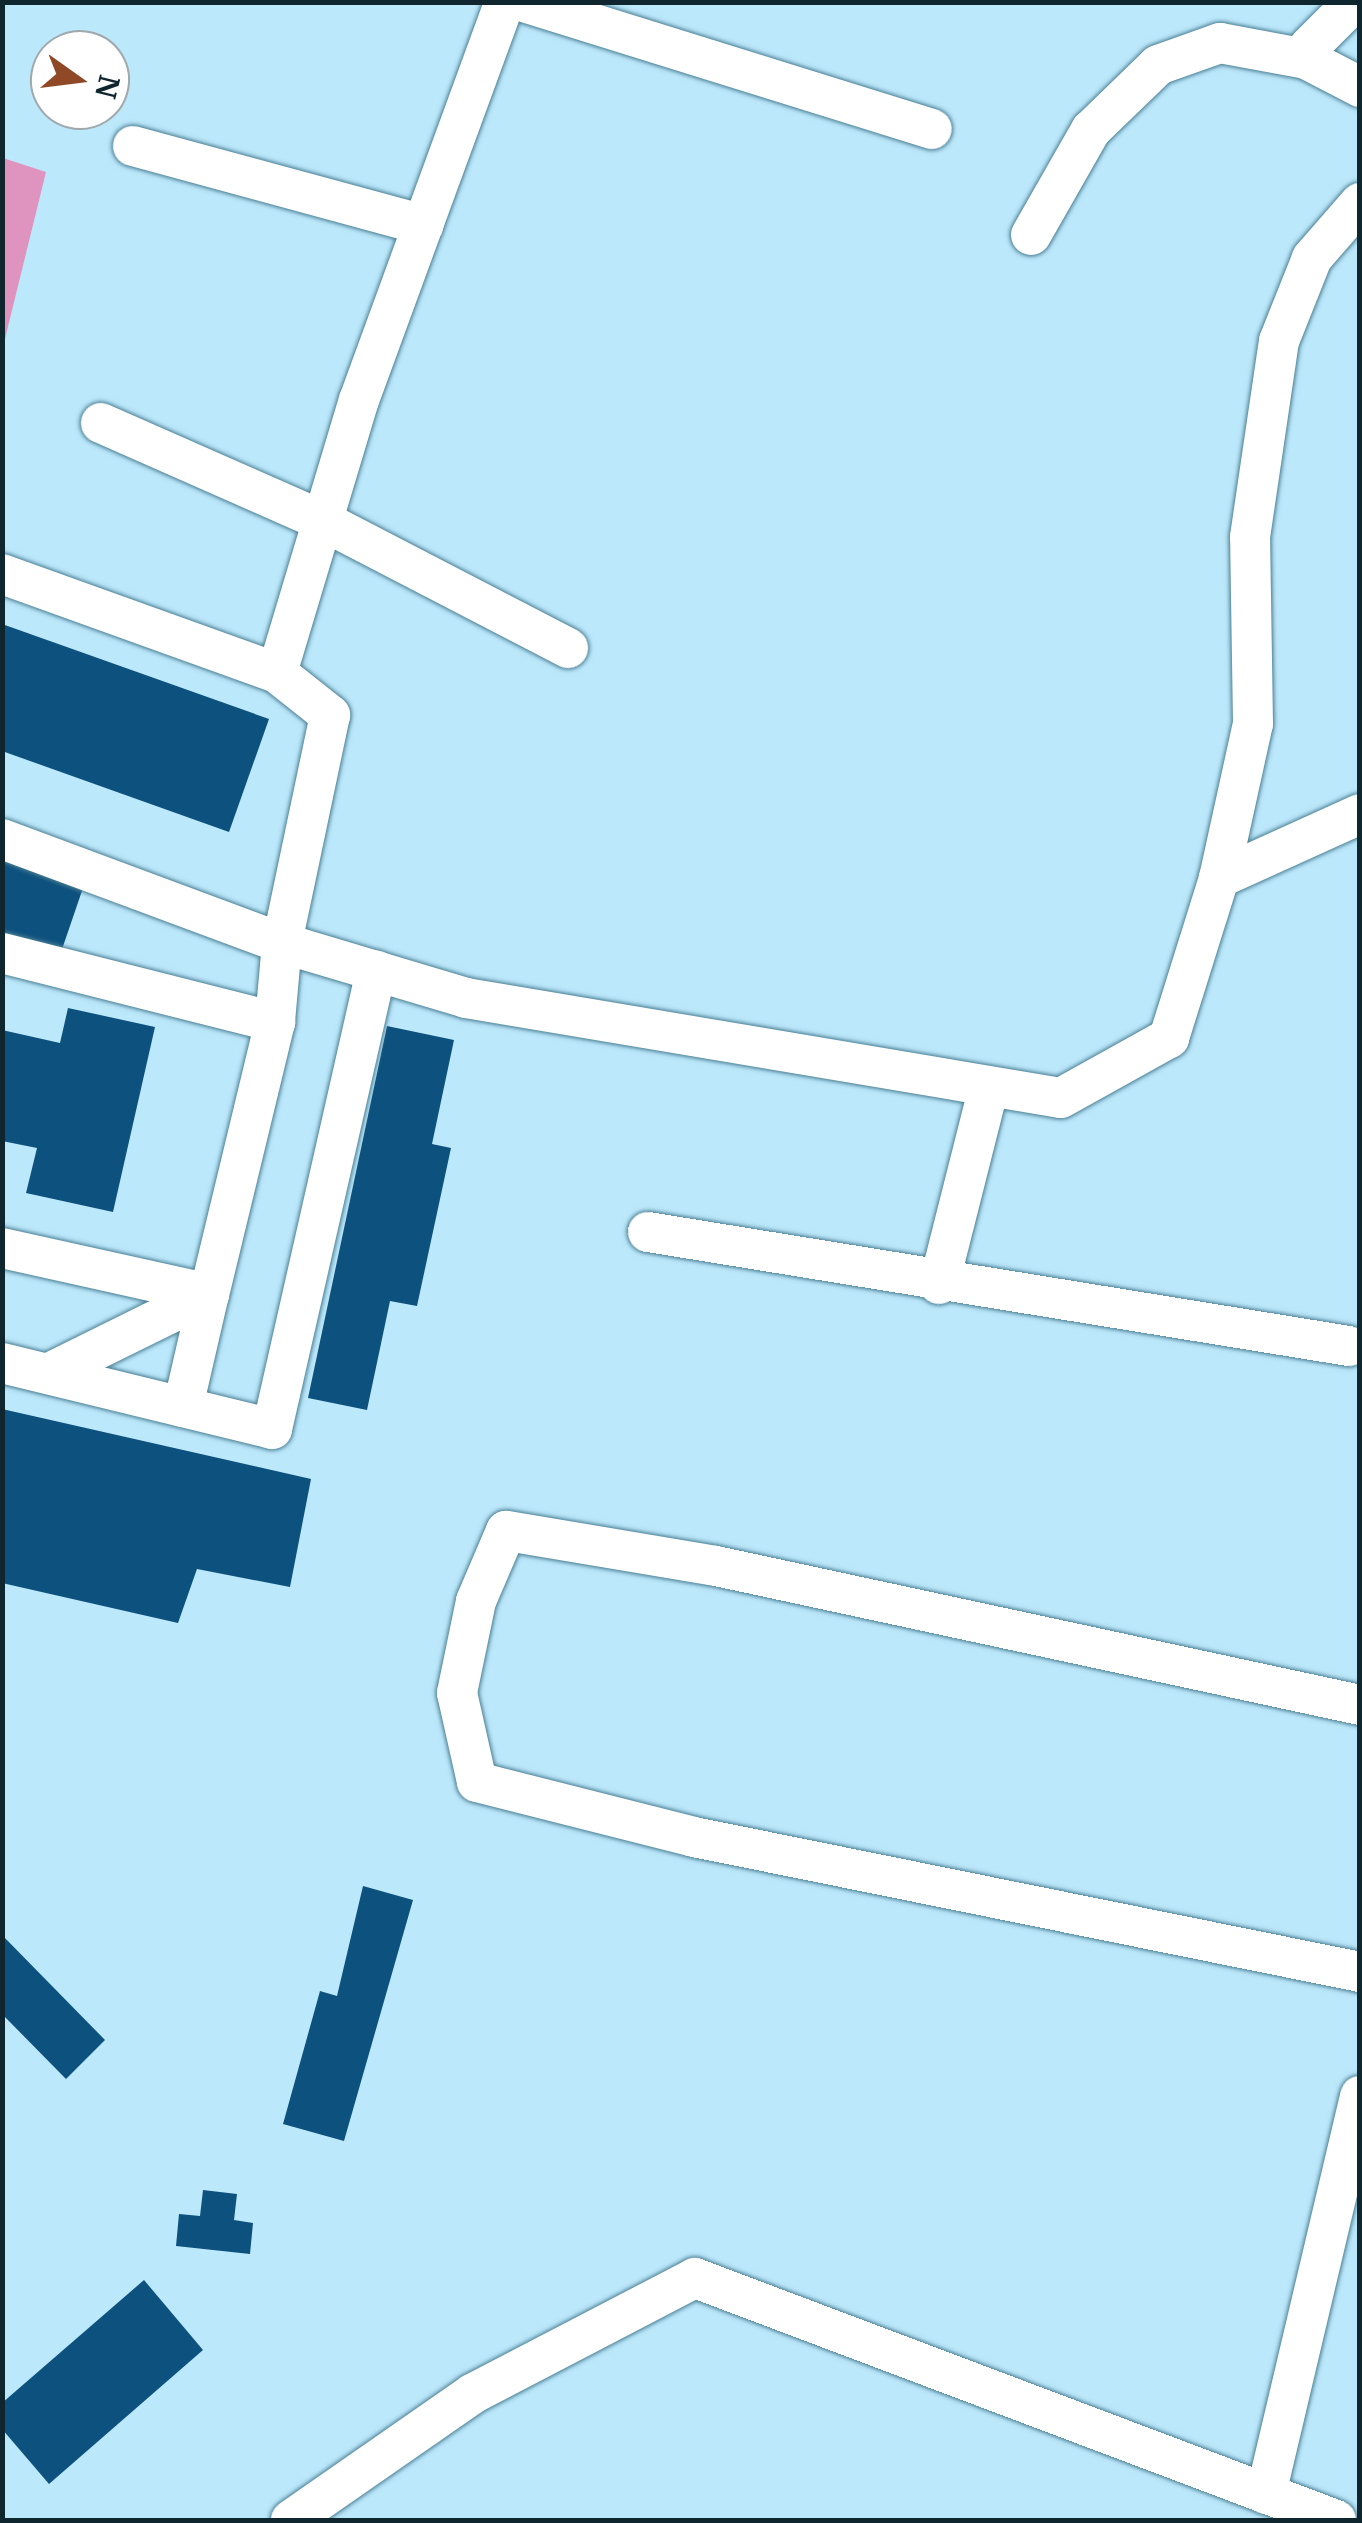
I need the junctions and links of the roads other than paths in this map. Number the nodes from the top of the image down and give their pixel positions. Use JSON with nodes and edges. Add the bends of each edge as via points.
{"nodes":[{"id":1,"x":505,"y":2,"type":"edge"},
{"id":2,"x":524,"y":2,"type":"edge"},
{"id":3,"x":1354,"y":2,"type":"edge"},
{"id":4,"x":1306,"y":59,"type":"junction"},
{"id":5,"x":1360,"y":87,"type":"edge"},
{"id":6,"x":932,"y":129,"type":"dead end"},
{"id":7,"x":132,"y":146,"type":"dead end"},
{"id":8,"x":1360,"y":203,"type":"edge"},
{"id":9,"x":423,"y":224,"type":"junction"},
{"id":10,"x":1031,"y":236,"type":"dead end"},
{"id":11,"x":102,"y":423,"type":"dead end"},
{"id":12,"x":323,"y":520,"type":"junction"},
{"id":13,"x":2,"y":574,"type":"edge"},
{"id":14,"x":568,"y":648,"type":"dead end"},
{"id":15,"x":278,"y":673,"type":"junction"},
{"id":16,"x":1360,"y":814,"type":"edge"},
{"id":17,"x":2,"y":839,"type":"edge"},
{"id":18,"x":1219,"y":878,"type":"junction"},
{"id":19,"x":282,"y":943,"type":"junction"},
{"id":20,"x":2,"y":953,"type":"edge"},
{"id":21,"x":376,"y":971,"type":"junction"},
{"id":22,"x":275,"y":1022,"type":"junction"},
{"id":23,"x":989,"y":1087,"type":"junction"},
{"id":24,"x":648,"y":1232,"type":"dead end"},
{"id":25,"x":2,"y":1248,"type":"edge"},
{"id":26,"x":939,"y":1284,"type":"junction"},
{"id":27,"x":209,"y":1294,"type":"junction"},
{"id":28,"x":1349,"y":1346,"type":"dead end"},
{"id":29,"x":2,"y":1363,"type":"edge"},
{"id":30,"x":49,"y":1373,"type":"junction"},
{"id":31,"x":183,"y":1407,"type":"junction"},
{"id":32,"x":1360,"y":1705,"type":"edge"},
{"id":33,"x":1360,"y":1972,"type":"edge"},
{"id":34,"x":1360,"y":2096,"type":"edge"},
{"id":35,"x":1266,"y":2494,"type":"junction"},
{"id":36,"x":291,"y":2520,"type":"edge"},
{"id":37,"x":1336,"y":2520,"type":"edge"}],
"edges":[{"from":1,"to":9,"type":"street"},
{"from":2,"to":6,"type":"street"},
{"from":3,"to":4,"type":"street","via":[[1309,47]]},
{"from":4,"to":5,"type":"street"},
{"from":4,"to":10,"type":"street","via":[[1220,42],[1158,65],[1091,130]]},
{"from":7,"to":9,"type":"street"},
{"from":8,"to":18,"type":"street","via":[[1312,258],[1279,341],[1250,537],[1253,724]]},
{"from":9,"to":12,"type":"street"},
{"from":11,"to":12,"type":"street"},
{"from":12,"to":14,"type":"street"},
{"from":12,"to":15,"type":"street"},
{"from":13,"to":15,"type":"street"},
{"from":15,"to":19,"type":"street","via":[[330,714]]},
{"from":16,"to":18,"type":"street"},
{"from":17,"to":19,"type":"street"},
{"from":18,"to":23,"type":"street","via":[[1169,1038],[1062,1098]]},
{"from":19,"to":21,"type":"street"},
{"from":19,"to":22,"type":"street"},
{"from":20,"to":22,"type":"street"},
{"from":21,"to":23,"type":"street","via":[[508,1007]]},
{"from":21,"to":31,"type":"street","via":[[272,1429]]},
{"from":22,"to":27,"type":"street"},
{"from":23,"to":26,"type":"street"},
{"from":24,"to":26,"type":"street"},
{"from":25,"to":27,"type":"street"},
{"from":26,"to":28,"type":"street"},
{"from":27,"to":30,"type":"street"},
{"from":27,"to":31,"type":"street"},
{"from":29,"to":30,"type":"street"},
{"from":30,"to":31,"type":"street"},
{"from":32,"to":33,"type":"street","via":[[716,1566],[506,1531],[476,1601],[457,1693],[477,1782],[694,1837]]},
{"from":34,"to":35,"type":"street"},
{"from":35,"to":36,"type":"street","via":[[694,2278],[472,2394]]},
{"from":35,"to":37,"type":"street"}]}
